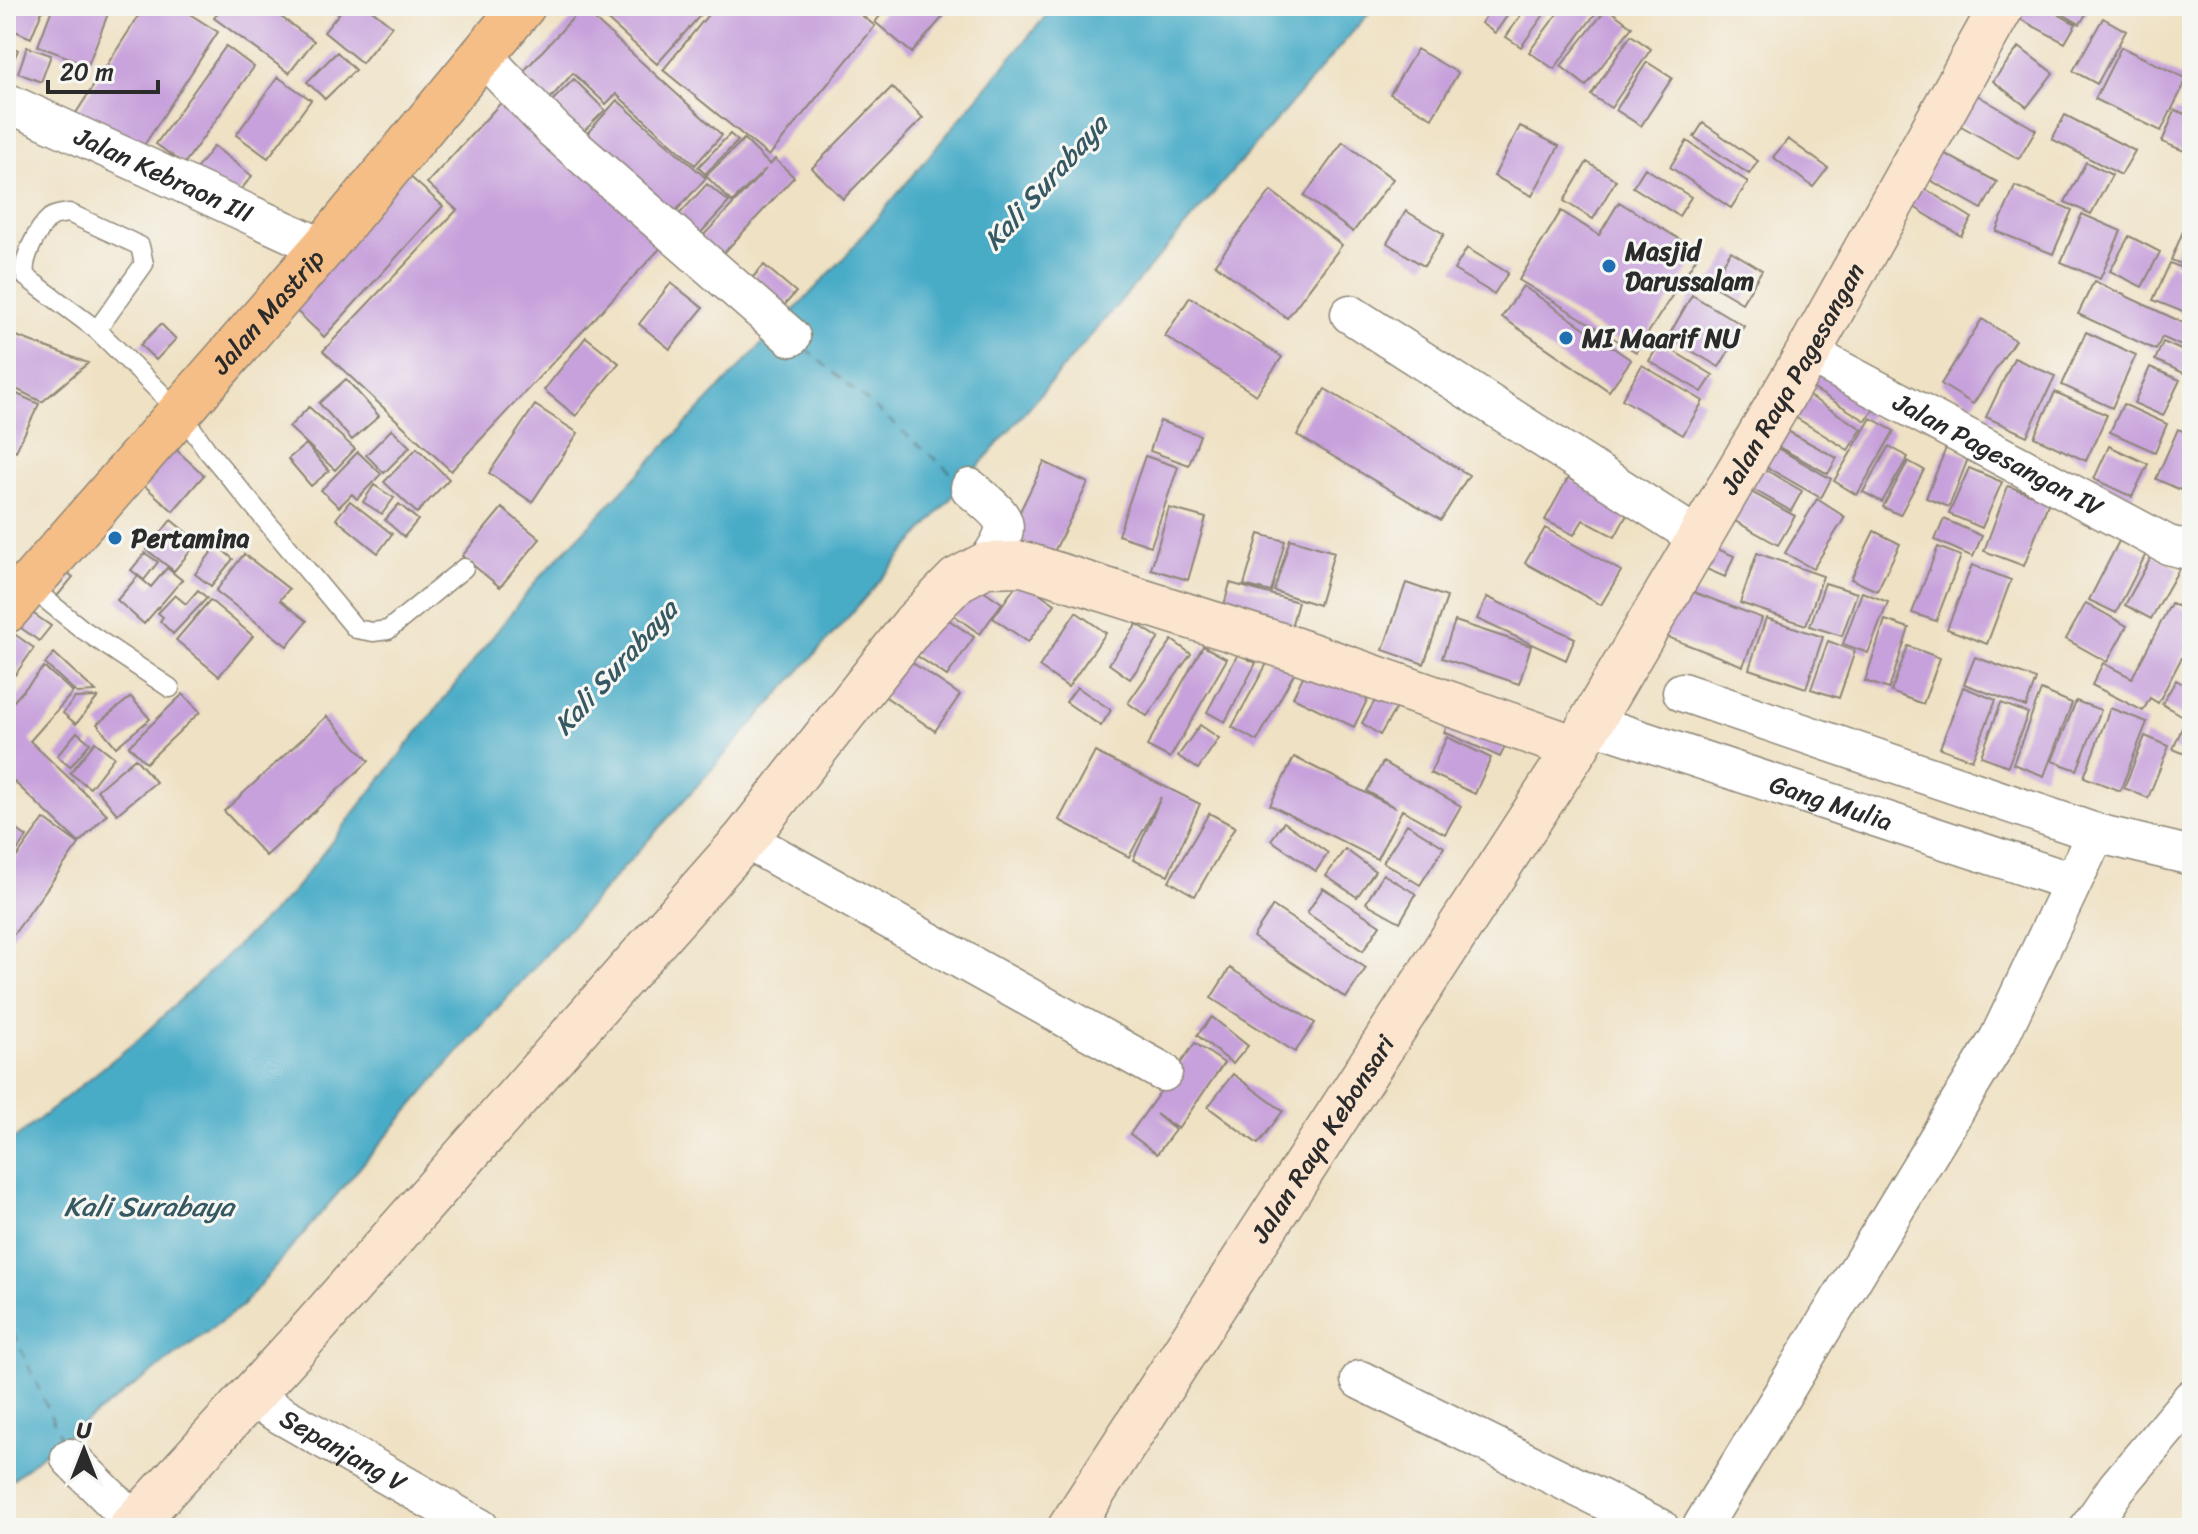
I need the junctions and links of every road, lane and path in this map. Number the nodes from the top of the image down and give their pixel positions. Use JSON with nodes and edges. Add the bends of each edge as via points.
{"nodes":[{"id":1,"x":523,"y":6,"type":"edge"},
{"id":2,"x":2002,"y":6,"type":"edge"},
{"id":3,"x":482,"y":55,"type":"junction"},
{"id":4,"x":6,"y":102,"type":"edge"},
{"id":5,"x":323,"y":248,"type":"junction"},
{"id":6,"x":1350,"y":314,"type":"dead end"},
{"id":7,"x":97,"y":330,"type":"junction"},
{"id":8,"x":791,"y":337,"type":"dead end"},
{"id":9,"x":1808,"y":353,"type":"junction"},
{"id":10,"x":181,"y":413,"type":"junction"},
{"id":11,"x":970,"y":488,"type":"dead end"},
{"id":12,"x":1700,"y":539,"type":"junction"},
{"id":13,"x":2192,"y":551,"type":"edge"},
{"id":14,"x":985,"y":565,"type":"junction"},
{"id":15,"x":464,"y":568,"type":"dead end"},
{"id":16,"x":17,"y":598,"type":"edge"},
{"id":17,"x":170,"y":688,"type":"dead end"},
{"id":18,"x":1682,"y":692,"type":"dead end"},
{"id":19,"x":1583,"y":735,"type":"junction"},
{"id":20,"x":2096,"y":833,"type":"junction"},
{"id":21,"x":745,"y":839,"type":"junction"},
{"id":22,"x":2192,"y":856,"type":"edge"},
{"id":23,"x":2072,"y":882,"type":"junction"},
{"id":24,"x":1163,"y":1072,"type":"dead end"},
{"id":25,"x":1360,"y":1380,"type":"dead end"},
{"id":26,"x":248,"y":1396,"type":"junction"},
{"id":27,"x":2192,"y":1398,"type":"edge"},
{"id":28,"x":70,"y":1458,"type":"dead end"},
{"id":29,"x":1712,"y":1524,"type":"edge"},
{"id":30,"x":132,"y":1525,"type":"edge"},
{"id":31,"x":480,"y":1528,"type":"edge"},
{"id":32,"x":1070,"y":1528,"type":"edge"},
{"id":33,"x":1660,"y":1528,"type":"edge"},
{"id":34,"x":2089,"y":1528,"type":"edge"}],
"edges":[{"from":1,"to":3,"type":"main road","name":"Jalan Mastrip"},
{"from":2,"to":9,"type":"street","name":"Jalan Raya Pagesangan"},
{"from":3,"to":5,"type":"main road","name":"Jalan Mastrip"},
{"from":3,"to":8,"type":"street","via":[[554,130]]},
{"from":4,"to":5,"type":"street","name":"Jalan Kebraon III"},
{"from":5,"to":10,"type":"main road","name":"Jalan Mastrip"},
{"from":6,"to":12,"type":"street"},
{"from":7,"to":7,"type":"lane","via":[[144,264],[144,255],[140,246],[69,213],[59,214],[49,219],[24,271]]},
{"from":7,"to":10,"type":"lane"},
{"from":9,"to":12,"type":"street","name":"Jalan Raya Pagesangan"},
{"from":9,"to":13,"type":"street","name":"Jalan Pagesangan IV","via":[[2168,545]]},
{"from":10,"to":15,"type":"lane","via":[[356,629],[388,630]]},
{"from":10,"to":16,"type":"main road","name":"Jalan Mastrip"},
{"from":11,"to":14,"type":"street","via":[[1004,517],[1002,543]]},
{"from":12,"to":19,"type":"street","name":"Jalan Raya Pagesangan"},
{"from":14,"to":19,"type":"street","via":[[1023,564]]},
{"from":14,"to":21,"type":"street","via":[[957,580],[914,624]]},
{"from":16,"to":17,"type":"lane","via":[[82,629]]},
{"from":18,"to":20,"type":"street"},
{"from":19,"to":23,"type":"street","name":"Gang Mulia"},
{"from":19,"to":32,"type":"street","name":"Jalan Raya Kebonsari"},
{"from":20,"to":22,"type":"street"},
{"from":20,"to":23,"type":"street"},
{"from":21,"to":24,"type":"street"},
{"from":21,"to":26,"type":"street"},
{"from":23,"to":29,"type":"street","via":[[1999,1038]]},
{"from":25,"to":33,"type":"street"},
{"from":26,"to":30,"type":"street"},
{"from":26,"to":31,"type":"street","name":"Sepanjang V"},
{"from":27,"to":34,"type":"street"},
{"from":28,"to":30,"type":"street"}]}
